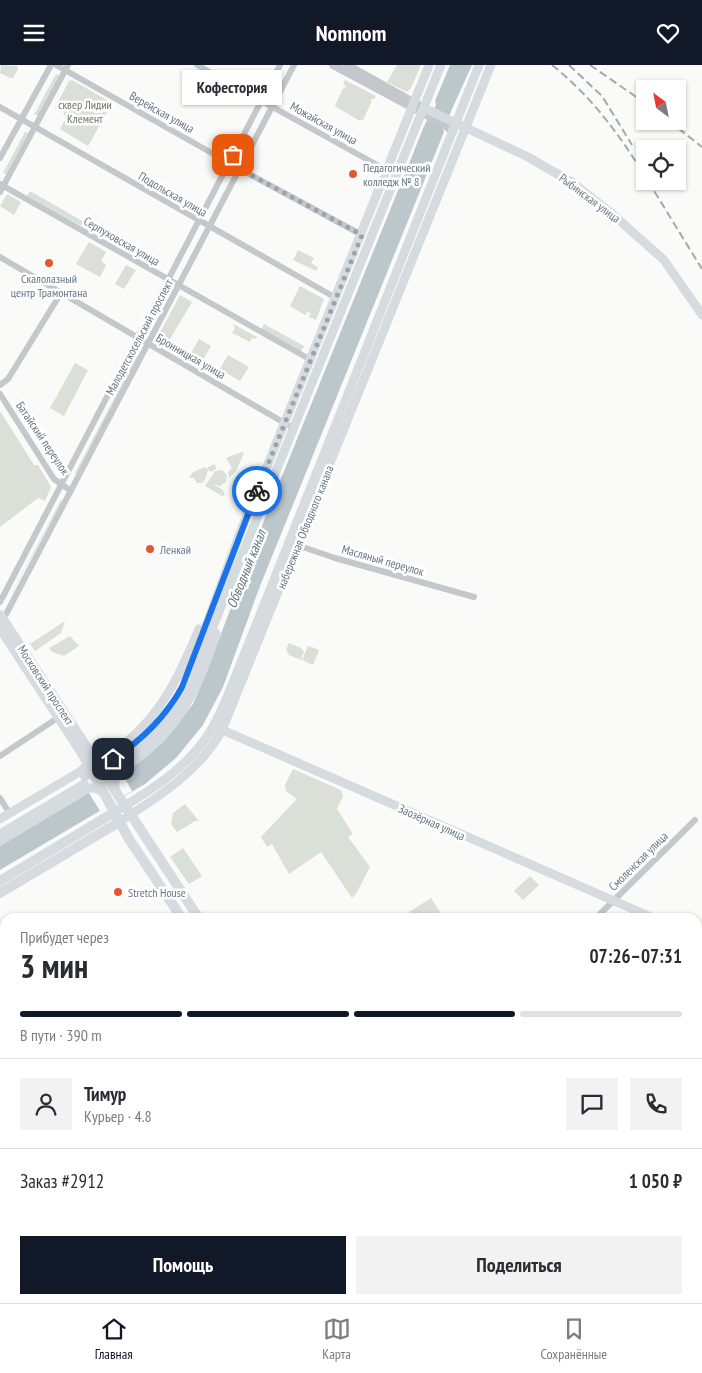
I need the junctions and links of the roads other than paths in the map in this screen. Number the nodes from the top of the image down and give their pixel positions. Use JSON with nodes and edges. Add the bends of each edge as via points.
{"nodes":[{"id":1,"x":50,"y":65,"type":"edge"},
{"id":2,"x":56,"y":65,"type":"edge"},
{"id":3,"x":197,"y":65,"type":"edge"},
{"id":4,"x":280,"y":65,"type":"edge"},
{"id":5,"x":294,"y":65,"type":"edge"},
{"id":6,"x":333,"y":65,"type":"edge"},
{"id":7,"x":346,"y":65,"type":"edge"},
{"id":8,"x":429,"y":65,"type":"edge"},
{"id":9,"x":441,"y":65,"type":"edge"},
{"id":10,"x":479,"y":65,"type":"edge"},
{"id":11,"x":491,"y":65,"type":"edge"},
{"id":12,"x":67,"y":68,"type":"edge"},
{"id":13,"x":261,"y":101,"type":"junction"},
{"id":14,"x":0,"y":107,"type":"edge"},
{"id":15,"x":272,"y":107,"type":"junction"},
{"id":16,"x":418,"y":108,"type":"junction"},
{"id":17,"x":21,"y":119,"type":"junction"},
{"id":18,"x":35,"y":127,"type":"junction"},
{"id":19,"x":466,"y":127,"type":"junction"},
{"id":20,"x":455,"y":128,"type":"junction"},
{"id":21,"x":0,"y":158,"type":"edge"},
{"id":22,"x":229,"y":163,"type":"junction"},
{"id":23,"x":240,"y":169,"type":"junction"},
{"id":24,"x":388,"y":171,"type":"junction"},
{"id":25,"x":1,"y":187,"type":"edge"},
{"id":26,"x":198,"y":221,"type":"junction"},
{"id":27,"x":209,"y":227,"type":"junction"},
{"id":28,"x":362,"y":235,"type":"junction"},
{"id":29,"x":0,"y":257,"type":"edge"},
{"id":30,"x":167,"y":280,"type":"junction"},
{"id":31,"x":178,"y":287,"type":"junction"},
{"id":32,"x":61,"y":293,"type":"junction"},
{"id":33,"x":336,"y":298,"type":"junction"},
{"id":34,"x":702,"y":315,"type":"edge"},
{"id":35,"x":137,"y":337,"type":"junction"},
{"id":36,"x":148,"y":344,"type":"junction"},
{"id":37,"x":311,"y":361,"type":"junction"},
{"id":38,"x":0,"y":385,"type":"edge"},
{"id":39,"x":0,"y":394,"type":"edge"},
{"id":40,"x":289,"y":425,"type":"junction"},
{"id":41,"x":61,"y":485,"type":"junction"},
{"id":42,"x":71,"y":491,"type":"junction"},
{"id":43,"x":288,"y":541,"type":"junction"},
{"id":44,"x":297,"y":545,"type":"junction"},
{"id":45,"x":474,"y":597,"type":"dead end"},
{"id":46,"x":0,"y":602,"type":"edge"},
{"id":47,"x":222,"y":605,"type":"junction"},
{"id":48,"x":211,"y":607,"type":"junction"},
{"id":49,"x":1,"y":621,"type":"edge"},
{"id":50,"x":59,"y":717,"type":"junction"},
{"id":51,"x":218,"y":728,"type":"junction"},
{"id":52,"x":0,"y":756,"type":"edge"},
{"id":53,"x":91,"y":761,"type":"junction"},
{"id":54,"x":104,"y":785,"type":"junction"},
{"id":55,"x":0,"y":798,"type":"edge"},
{"id":56,"x":123,"y":802,"type":"junction"},
{"id":57,"x":114,"y":813,"type":"junction"},
{"id":58,"x":10,"y":814,"type":"junction"},
{"id":59,"x":0,"y":819,"type":"edge"},
{"id":60,"x":695,"y":820,"type":"dead end"},
{"id":61,"x":0,"y":827,"type":"edge"},
{"id":62,"x":0,"y":834,"type":"edge"},
{"id":63,"x":0,"y":841,"type":"edge"},
{"id":64,"x":0,"y":881,"type":"edge"},
{"id":65,"x":0,"y":893,"type":"edge"},
{"id":66,"x":614,"y":901,"type":"junction"},
{"id":67,"x":178,"y":913,"type":"edge"},
{"id":68,"x":195,"y":913,"type":"edge"},
{"id":69,"x":601,"y":913,"type":"edge"},
{"id":70,"x":642,"y":913,"type":"edge"}],
"edges":[{"from":1,"to":17,"type":"street"},
{"from":2,"to":12,"type":"street","name":"Верейская улица"},
{"from":3,"to":13,"type":"street","name":"Можайская улица"},
{"from":4,"to":13,"type":"street","name":"Малодетскосельский проспект"},
{"from":5,"to":15,"type":"street","name":"Малодетскосельский проспект"},
{"from":6,"to":16,"type":"street"},
{"from":7,"to":16,"type":"street"},
{"from":8,"to":16,"type":"main road"},
{"from":9,"to":16,"type":"main road"},
{"from":10,"to":20,"type":"main road","name":"набережная Обводного канала"},
{"from":11,"to":19,"type":"main road","name":"набережная Обводного канала"},
{"from":12,"to":18,"type":"street"},
{"from":12,"to":22,"type":"street","name":"Верейская улица"},
{"from":13,"to":15,"type":"street","name":"Можайская улица"},
{"from":13,"to":22,"type":"street","name":"Малодетскосельский проспект"},
{"from":14,"to":17,"type":"street","name":"Подольская улица"},
{"from":15,"to":23,"type":"street","name":"Малодетскосельский проспект"},
{"from":15,"to":24,"type":"street","name":"Можайская улица"},
{"from":16,"to":20,"type":"main road","name":"Рыбинская улица"},
{"from":16,"to":24,"type":"main road"},
{"from":16,"to":40,"type":"main road"},
{"from":17,"to":18,"type":"street","name":"Подольская улица"},
{"from":17,"to":21,"type":"street"},
{"from":18,"to":25,"type":"street"},
{"from":18,"to":26,"type":"street","name":"Подольская улица"},
{"from":19,"to":20,"type":"main road","name":"Рыбинская улица"},
{"from":19,"to":34,"type":"main road","name":"Рыбинская улица","via":[[556,172],[587,193],[664,260]]},
{"from":19,"to":44,"type":"main road","name":"набережная Обводного канала"},
{"from":20,"to":43,"type":"main road","name":"набережная Обводного канала"},
{"from":22,"to":23,"type":"street","name":"Верейская улица"},
{"from":22,"to":26,"type":"street","name":"Малодетскосельский проспект"},
{"from":23,"to":27,"type":"street","name":"Малодетскосельский проспект"},
{"from":23,"to":28,"type":"street","name":"Верейская улица"},
{"from":24,"to":28,"type":"main road"},
{"from":25,"to":30,"type":"street","name":"Серпуховская улица"},
{"from":26,"to":27,"type":"street","name":"Подольская улица"},
{"from":26,"to":30,"type":"street","name":"Малодетскосельский проспект"},
{"from":27,"to":31,"type":"street","name":"Малодетскосельский проспект"},
{"from":27,"to":33,"type":"street","name":"Подольская улица"},
{"from":28,"to":33,"type":"main road"},
{"from":29,"to":32,"type":"street","name":"Бронницкая улица"},
{"from":30,"to":31,"type":"street","name":"Серпуховская улица"},
{"from":30,"to":35,"type":"street","name":"Малодетскосельский проспект"},
{"from":31,"to":36,"type":"street","name":"Малодетскосельский проспект"},
{"from":31,"to":37,"type":"street","name":"Серпуховская улица"},
{"from":32,"to":35,"type":"street","name":"Бронницкая улица"},
{"from":32,"to":38,"type":"street","via":[[8,379]]},
{"from":33,"to":37,"type":"main road"},
{"from":35,"to":36,"type":"street","name":"Бронницкая улица"},
{"from":35,"to":41,"type":"street","name":"Малодетскосельский проспект"},
{"from":36,"to":40,"type":"street","name":"Бронницкая улица"},
{"from":36,"to":42,"type":"street","name":"Малодетскосельский проспект"},
{"from":37,"to":40,"type":"main road"},
{"from":39,"to":41,"type":"street","name":"Батайский переулок"},
{"from":40,"to":47,"type":"main road"},
{"from":40,"to":48,"type":"main road"},
{"from":41,"to":42,"type":"street","name":"Батайский переулок"},
{"from":41,"to":46,"type":"street","name":"Малодетскосельский проспект"},
{"from":42,"to":49,"type":"street","name":"Малодетскосельский проспект"},
{"from":43,"to":44,"type":"street","name":"Масляный переулок"},
{"from":43,"to":51,"type":"main road","name":"набережная Обводного канала"},
{"from":44,"to":45,"type":"street","name":"Масляный переулок"},
{"from":44,"to":51,"type":"main road","name":"набережная Обводного канала"},
{"from":47,"to":48,"type":"main road","via":[[177,707],[148,741],[115,762],[148,733],[172,703],[192,664]]},
{"from":47,"to":54,"type":"main road","via":[[208,657],[183,711],[153,746]]},
{"from":48,"to":53,"type":"main road","via":[[177,681],[161,707],[124,743]]},
{"from":49,"to":50,"type":"main road","name":"Московский проспект"},
{"from":49,"to":53,"type":"main road","name":"Московский проспект"},
{"from":50,"to":52,"type":"street"},
{"from":50,"to":53,"type":"main road","name":"Московский проспект"},
{"from":51,"to":56,"type":"main road","name":"набережная Обводного канала","via":[[209,751],[188,772]]},
{"from":51,"to":66,"type":"main road","name":"Заозёрная улица"},
{"from":53,"to":54,"type":"main road","name":"Московский проспект"},
{"from":53,"to":58,"type":"main road","via":[[81,771]]},
{"from":54,"to":56,"type":"main road"},
{"from":54,"to":57,"type":"main road"},
{"from":54,"to":63,"type":"main road","via":[[89,789]]},
{"from":55,"to":58,"type":"street"},
{"from":56,"to":57,"type":"main road","name":"набережная Обводного канала"},
{"from":56,"to":68,"type":"main road"},
{"from":57,"to":64,"type":"main road","name":"набережная Обводного канала"},
{"from":57,"to":65,"type":"main road","name":"набережная Обводного канала"},
{"from":57,"to":67,"type":"main road"},
{"from":58,"to":59,"type":"main road"},
{"from":60,"to":66,"type":"street","name":"Смоленская улица"},
{"from":61,"to":62,"type":"main road","via":[[82,781]]},
{"from":66,"to":69,"type":"street","name":"Смоленская улица"},
{"from":66,"to":70,"type":"main road","name":"Заозёрная улица"}]}
